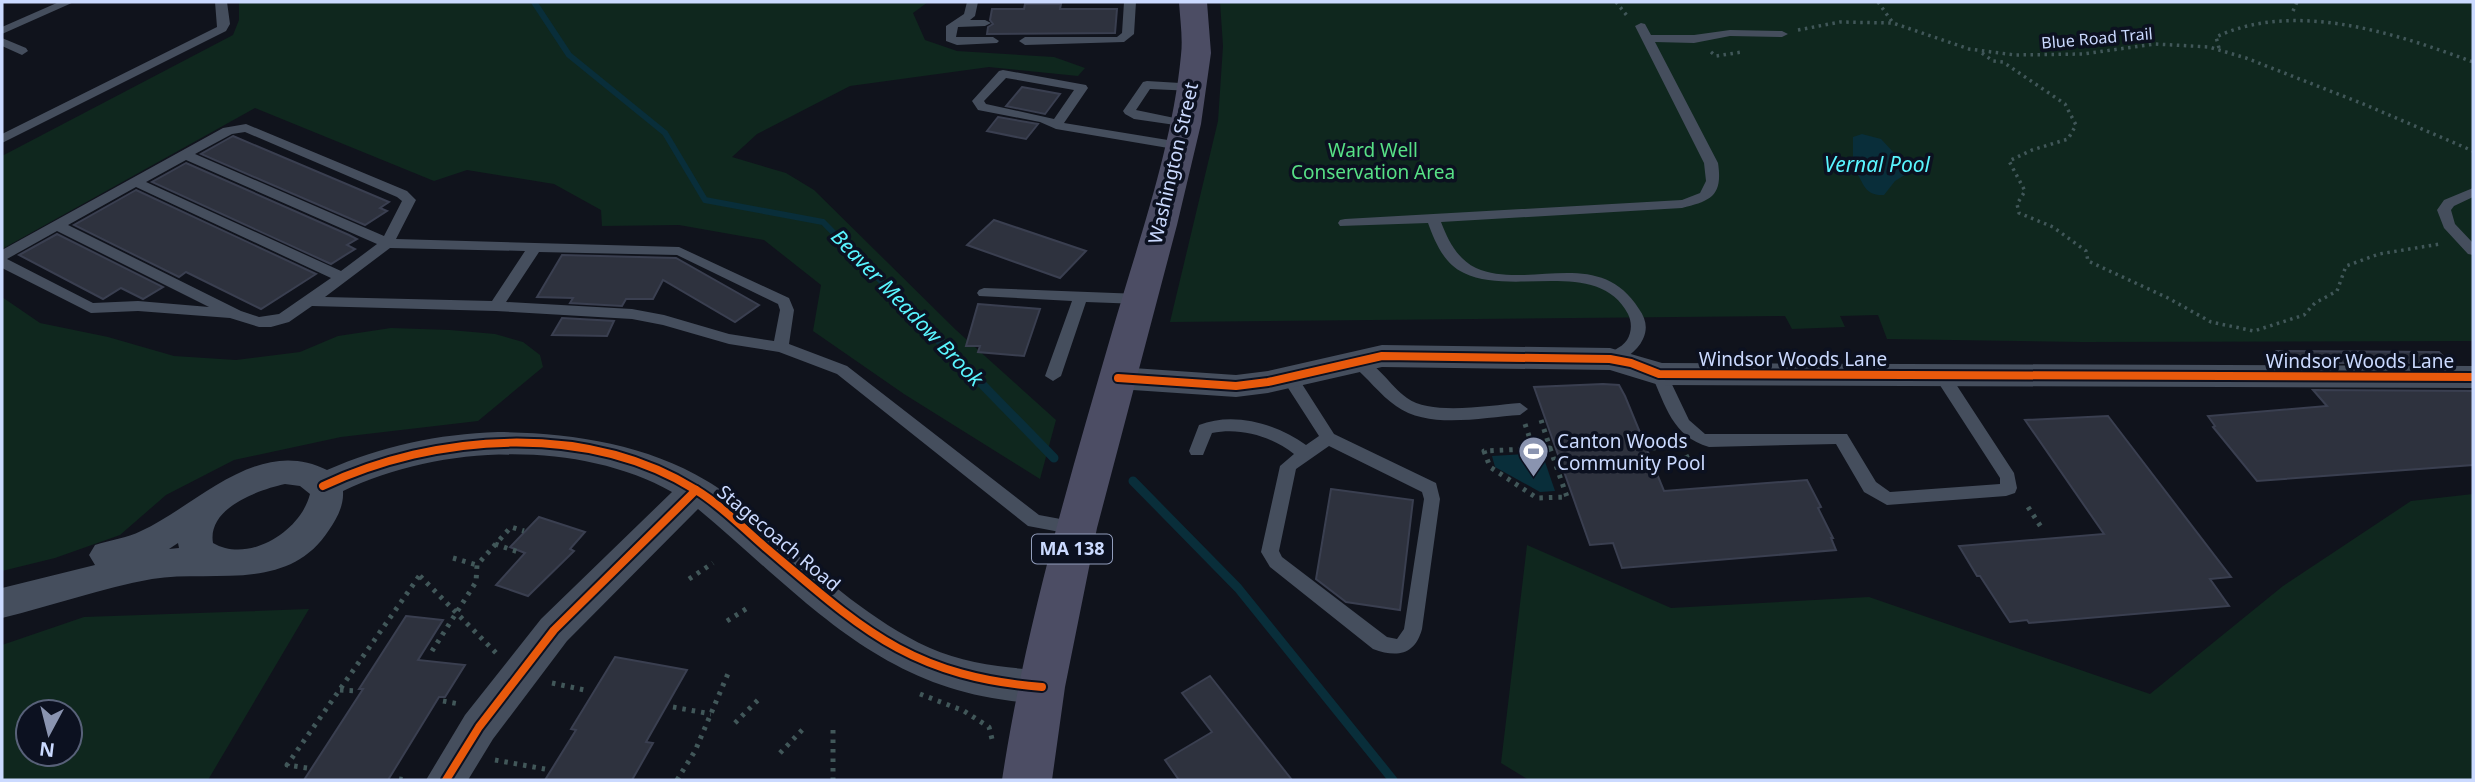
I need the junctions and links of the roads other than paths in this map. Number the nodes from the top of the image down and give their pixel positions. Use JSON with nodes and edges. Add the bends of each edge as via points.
{"nodes":[{"id":1,"x":68,"y":2,"type":"edge"},
{"id":2,"x":221,"y":2,"type":"edge"},
{"id":3,"x":972,"y":2,"type":"edge"},
{"id":4,"x":1130,"y":2,"type":"edge"},
{"id":5,"x":1193,"y":2,"type":"edge"},
{"id":6,"x":985,"y":23,"type":"dead end"},
{"id":7,"x":954,"y":24,"type":"junction"},
{"id":8,"x":2,"y":31,"type":"edge"},
{"id":9,"x":1782,"y":34,"type":"road end"},
{"id":10,"x":993,"y":41,"type":"dead end"},
{"id":11,"x":1025,"y":41,"type":"dead end"},
{"id":12,"x":2,"y":42,"type":"edge"},
{"id":13,"x":22,"y":51,"type":"dead end"},
{"id":14,"x":1192,"y":87,"type":"junction"},
{"id":15,"x":1056,"y":125,"type":"junction"},
{"id":16,"x":1183,"y":135,"type":"junction"},
{"id":17,"x":2,"y":139,"type":"edge"},
{"id":18,"x":186,"y":155,"type":"junction"},
{"id":19,"x":135,"y":182,"type":"junction"},
{"id":20,"x":2473,"y":192,"type":"edge"},
{"id":21,"x":1433,"y":218,"type":"junction"},
{"id":22,"x":1345,"y":223,"type":"dead end"},
{"id":23,"x":56,"y":225,"type":"junction"},
{"id":24,"x":387,"y":243,"type":"junction"},
{"id":25,"x":534,"y":248,"type":"junction"},
{"id":26,"x":2473,"y":251,"type":"edge"},
{"id":27,"x":2,"y":256,"type":"edge"},
{"id":28,"x":2,"y":262,"type":"edge"},
{"id":29,"x":342,"y":277,"type":"junction"},
{"id":30,"x":984,"y":293,"type":"dead end"},
{"id":31,"x":1081,"y":296,"type":"junction"},
{"id":32,"x":309,"y":301,"type":"junction"},
{"id":33,"x":496,"y":306,"type":"junction"},
{"id":34,"x":1137,"y":310,"type":"junction"},
{"id":35,"x":236,"y":315,"type":"junction"},
{"id":36,"x":781,"y":347,"type":"junction"},
{"id":37,"x":1610,"y":359,"type":"junction"},
{"id":38,"x":1357,"y":361,"type":"junction"},
{"id":39,"x":1659,"y":374,"type":"junction"},
{"id":40,"x":1053,"y":376,"type":"dead end"},
{"id":41,"x":1941,"y":376,"type":"junction"},
{"id":42,"x":1118,"y":377,"type":"junction"},
{"id":43,"x":1289,"y":377,"type":"junction"},
{"id":44,"x":2473,"y":377,"type":"edge"},
{"id":45,"x":1520,"y":409,"type":"dead end"},
{"id":46,"x":1328,"y":438,"type":"junction"},
{"id":47,"x":1197,"y":451,"type":"dead end"},
{"id":48,"x":1305,"y":453,"type":"junction"},
{"id":49,"x":323,"y":486,"type":"junction"},
{"id":50,"x":696,"y":490,"type":"junction"},
{"id":51,"x":207,"y":510,"type":"junction"},
{"id":52,"x":1076,"y":528,"type":"junction"},
{"id":53,"x":221,"y":564,"type":"junction"},
{"id":54,"x":2,"y":584,"type":"edge"},
{"id":55,"x":2,"y":603,"type":"edge"},
{"id":56,"x":1042,"y":687,"type":"junction"},
{"id":57,"x":446,"y":780,"type":"edge"},
{"id":58,"x":1027,"y":780,"type":"edge"}],
"edges":[{"from":1,"to":8,"type":"lane"},
{"from":2,"to":17,"type":"lane","via":[[222,29]]},
{"from":3,"to":7,"type":"lane","via":[[969,16]]},
{"from":4,"to":11,"type":"lane","via":[[1124,39]]},
{"from":5,"to":14,"type":"main road","name":"Washington Street","number":"MA 138","via":[[1196,53]]},
{"from":6,"to":7,"type":"lane"},
{"from":7,"to":10,"type":"lane","via":[[951,40]]},
{"from":9,"to":21,"type":"lane","via":[[1730,33],[1694,39],[1644,32],[1712,163],[1713,187],[1705,198],[1682,204]]},
{"from":12,"to":13,"type":"lane"},
{"from":14,"to":16,"type":"main road","name":"Washington Street","number":"MA 138"},
{"from":14,"to":16,"type":"lane","via":[[1147,85],[1129,111]]},
{"from":15,"to":15,"type":"lane","via":[[982,107],[978,101],[1003,74],[1082,88]]},
{"from":15,"to":16,"type":"lane"},
{"from":16,"to":34,"type":"main road","name":"Washington Street","number":"MA 138"},
{"from":18,"to":19,"type":"lane"},
{"from":18,"to":24,"type":"lane"},
{"from":18,"to":24,"type":"lane","via":[[228,131],[246,128],[402,194],[409,204]]},
{"from":19,"to":23,"type":"lane"},
{"from":19,"to":29,"type":"lane"},
{"from":20,"to":26,"type":"lane","via":[[2444,210],[2449,225]]},
{"from":21,"to":22,"type":"lane"},
{"from":21,"to":37,"type":"lane","via":[[1446,249],[1471,272],[1504,278],[1575,276],[1616,292],[1637,317],[1638,332],[1629,348]]},
{"from":23,"to":27,"type":"lane"},
{"from":23,"to":35,"type":"lane"},
{"from":24,"to":25,"type":"lane"},
{"from":24,"to":29,"type":"lane"},
{"from":25,"to":33,"type":"lane"},
{"from":25,"to":36,"type":"lane","via":[[679,251],[784,301],[788,310]]},
{"from":28,"to":35,"type":"lane","via":[[91,307],[138,306]]},
{"from":29,"to":32,"type":"lane"},
{"from":30,"to":31,"type":"lane"},
{"from":31,"to":34,"type":"lane"},
{"from":31,"to":40,"type":"lane"},
{"from":32,"to":33,"type":"lane"},
{"from":32,"to":35,"type":"lane","via":[[271,322]]},
{"from":33,"to":36,"type":"lane","via":[[632,314]]},
{"from":34,"to":42,"type":"main road","number":"MA 138"},
{"from":36,"to":52,"type":"lane","via":[[842,370],[1034,521]]},
{"from":37,"to":38,"type":"street","name":"Windsor Woods Lane","via":[[1407,355]]},
{"from":37,"to":39,"type":"street","name":"Windsor Woods Lane"},
{"from":38,"to":43,"type":"street","name":"Windsor Woods Lane"},
{"from":38,"to":45,"type":"lane","via":[[1400,402],[1416,410]]},
{"from":39,"to":41,"type":"street","name":"Windsor Woods Lane"},
{"from":39,"to":41,"type":"lane","via":[[1686,429],[1700,440],[1841,438],[1870,487],[1887,499],[2006,490],[2008,477]]},
{"from":41,"to":44,"type":"street","name":"Windsor Woods Lane"},
{"from":42,"to":43,"type":"street","name":"Windsor Woods Lane","via":[[1236,386]]},
{"from":42,"to":52,"type":"main road","number":"MA 138"},
{"from":43,"to":46,"type":"lane"},
{"from":46,"to":48,"type":"lane"},
{"from":46,"to":48,"type":"lane","via":[[1430,488],[1413,629],[1404,645],[1380,643],[1273,559],[1271,541],[1287,470]]},
{"from":47,"to":48,"type":"lane","via":[[1205,429],[1217,425],[1278,435]]},
{"from":49,"to":50,"type":"street","name":"Stagecoach Road","via":[[357,470],[432,450],[519,445],[605,455],[665,474]]},
{"from":49,"to":51,"type":"street","via":[[309,475],[271,474],[229,491]]},
{"from":49,"to":53,"type":"street","via":[[327,493],[324,511],[301,538],[261,559]]},
{"from":50,"to":56,"type":"street","name":"Stagecoach Road","via":[[855,622],[887,643],[956,674]]},
{"from":50,"to":57,"type":"street","via":[[554,630],[479,727]]},
{"from":51,"to":53,"type":"street","via":[[196,527],[194,544],[203,557]]},
{"from":51,"to":54,"type":"street","via":[[150,543]]},
{"from":52,"to":56,"type":"main road","number":"MA 138"},
{"from":53,"to":55,"type":"street","via":[[152,565]]},
{"from":56,"to":58,"type":"main road","number":"MA 138"}]}
